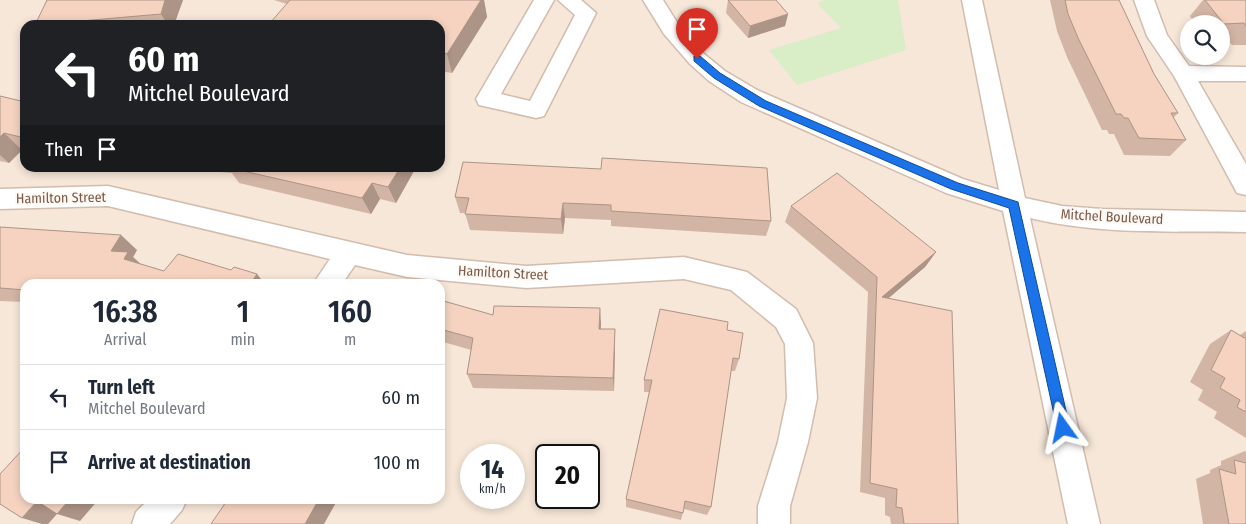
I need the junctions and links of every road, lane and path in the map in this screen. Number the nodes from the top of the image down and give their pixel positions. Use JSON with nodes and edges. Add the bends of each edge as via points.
{"nodes":[{"id":1,"x":544,"y":0,"type":"edge"},
{"id":2,"x":568,"y":0,"type":"edge"},
{"id":3,"x":653,"y":0,"type":"edge"},
{"id":4,"x":972,"y":0,"type":"edge"},
{"id":5,"x":1144,"y":0,"type":"edge"},
{"id":6,"x":1183,"y":73,"type":"junction"},
{"id":7,"x":1246,"y":74,"type":"edge"},
{"id":8,"x":1246,"y":186,"type":"edge"},
{"id":9,"x":0,"y":199,"type":"edge"},
{"id":10,"x":1014,"y":206,"type":"junction"},
{"id":11,"x":1246,"y":222,"type":"edge"},
{"id":12,"x":349,"y":253,"type":"junction"},
{"id":13,"x":330,"y":279,"type":"edge"},
{"id":14,"x":166,"y":504,"type":"edge"},
{"id":15,"x":148,"y":524,"type":"edge"},
{"id":16,"x":774,"y":524,"type":"edge"},
{"id":17,"x":1084,"y":524,"type":"edge"}],
"edges":[{"from":1,"to":2,"type":"street","via":[[487,99],[536,110],[586,13]]},
{"from":3,"to":10,"type":"street","name":"Mitchel Boulevard","via":[[683,45],[717,76],[749,96],[955,186]]},
{"from":4,"to":10,"type":"street"},
{"from":5,"to":6,"type":"street","via":[[1157,36]]},
{"from":6,"to":7,"type":"street"},
{"from":6,"to":8,"type":"street"},
{"from":9,"to":12,"type":"street","name":"Hamilton Street","via":[[108,196]]},
{"from":10,"to":11,"type":"street","name":"Mitchel Boulevard","via":[[1102,220]]},
{"from":10,"to":17,"type":"street"},
{"from":12,"to":13,"type":"street"},
{"from":12,"to":16,"type":"street","name":"Hamilton Street","via":[[406,266],[526,277],[684,268],[738,280],[786,318],[799,344],[802,398],[774,506]]},
{"from":14,"to":15,"type":"street"}]}
